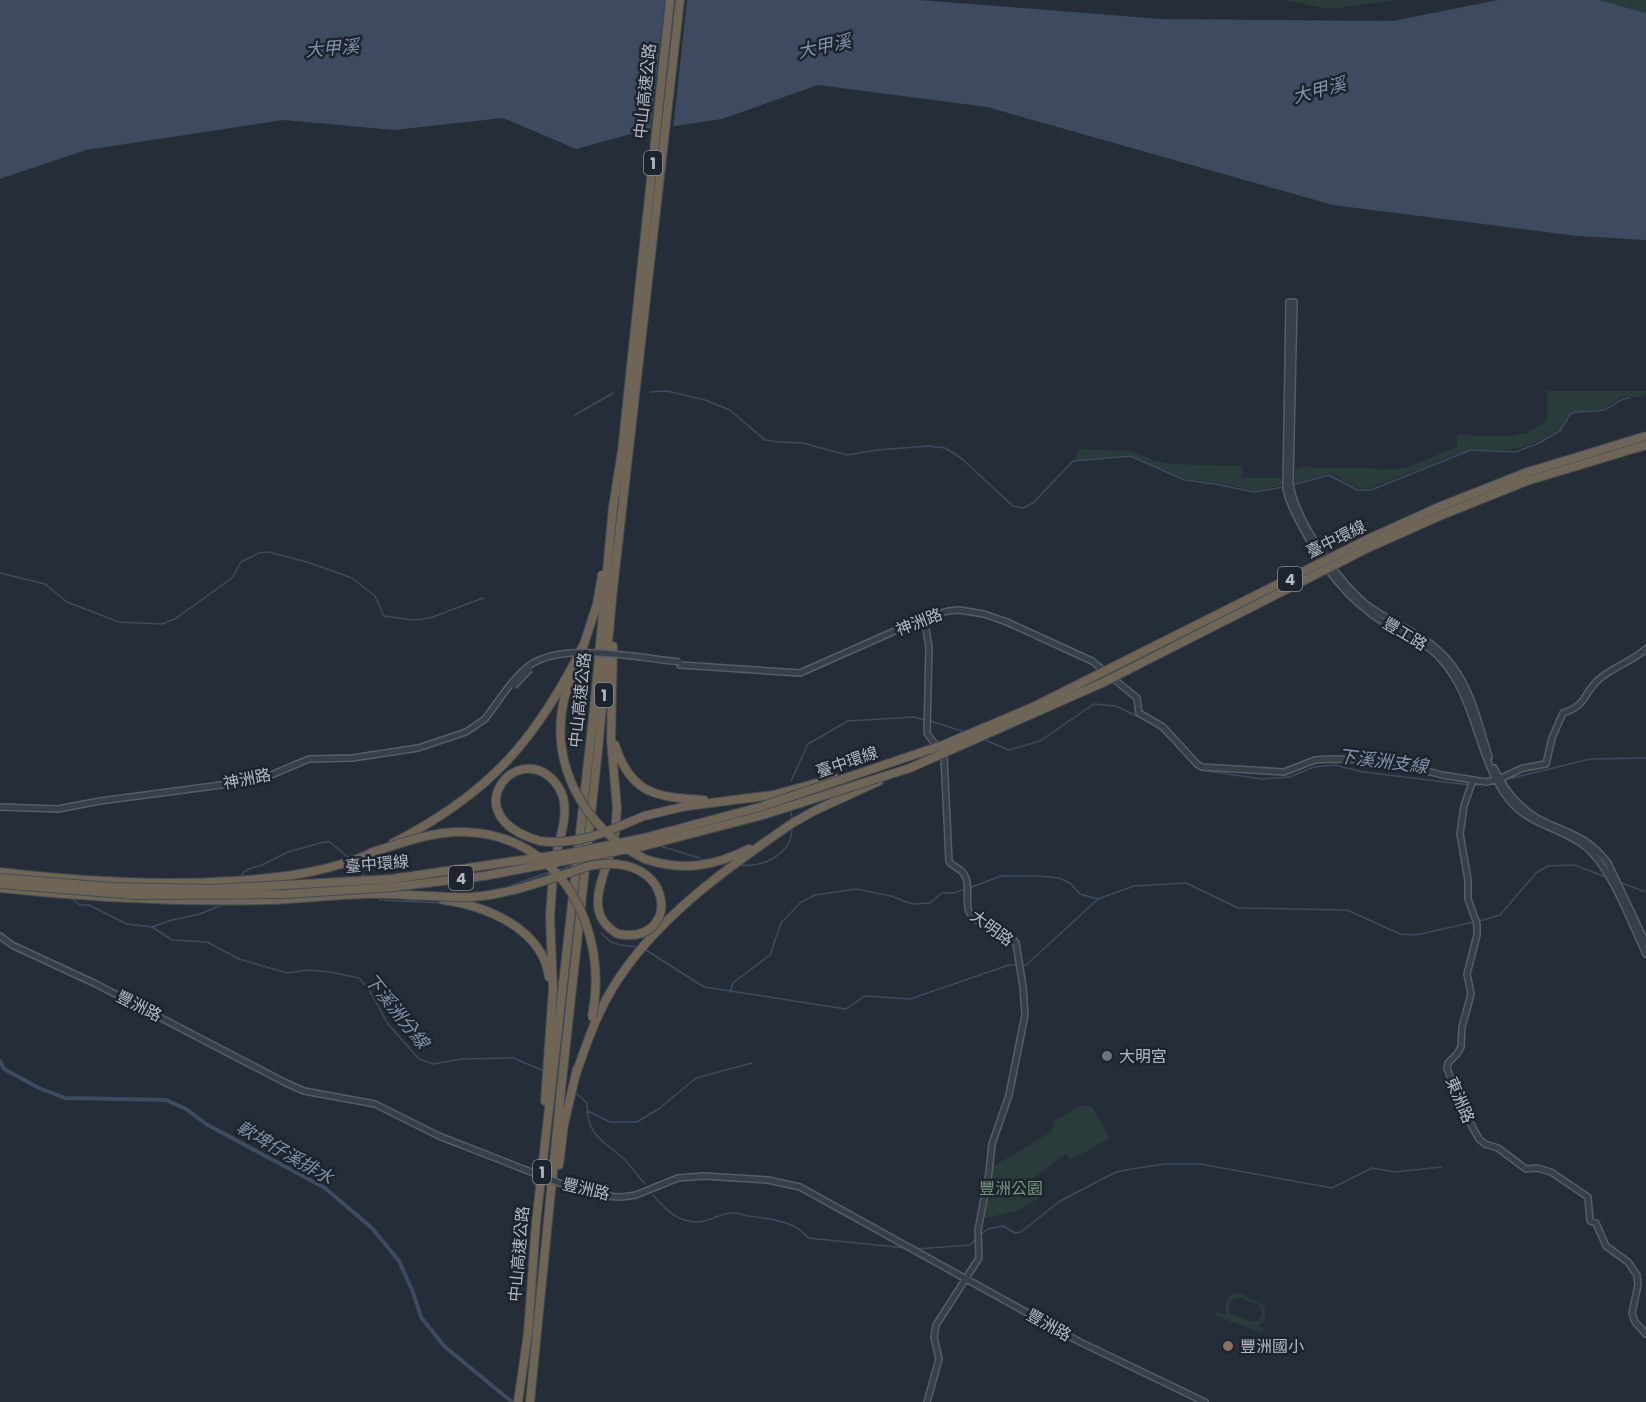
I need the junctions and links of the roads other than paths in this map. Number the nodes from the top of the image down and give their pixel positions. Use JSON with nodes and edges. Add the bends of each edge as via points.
{"nodes":[{"id":1,"x":670,"y":0,"type":"edge"},
{"id":2,"x":680,"y":0,"type":"edge"},
{"id":3,"x":1291,"y":302,"type":"dead end"},
{"id":4,"x":639,"y":326,"type":"junction"},
{"id":5,"x":1646,"y":436,"type":"edge"},
{"id":6,"x":1646,"y":445,"type":"edge"},
{"id":7,"x":613,"y":507,"type":"junction"},
{"id":8,"x":613,"y":589,"type":"junction"},
{"id":9,"x":924,"y":618,"type":"junction"},
{"id":10,"x":1646,"y":649,"type":"edge"},
{"id":11,"x":561,"y":697,"type":"junction"},
{"id":12,"x":612,"y":724,"type":"junction"},
{"id":13,"x":901,"y":759,"type":"junction"},
{"id":14,"x":910,"y":768,"type":"junction"},
{"id":15,"x":1498,"y":779,"type":"junction"},
{"id":16,"x":1473,"y":780,"type":"junction"},
{"id":17,"x":773,"y":795,"type":"junction"},
{"id":18,"x":0,"y":807,"type":"edge"},
{"id":19,"x":794,"y":822,"type":"junction"},
{"id":20,"x":370,"y":853,"type":"junction"},
{"id":21,"x":0,"y":872,"type":"edge"},
{"id":22,"x":0,"y":878,"type":"edge"},
{"id":23,"x":0,"y":886,"type":"edge"},
{"id":24,"x":1616,"y":886,"type":"junction"},
{"id":25,"x":410,"y":895,"type":"junction"},
{"id":26,"x":0,"y":936,"type":"edge"},
{"id":27,"x":1646,"y":943,"type":"edge"},
{"id":28,"x":1646,"y":954,"type":"edge"},
{"id":29,"x":552,"y":1007,"type":"junction"},
{"id":30,"x":595,"y":1016,"type":"junction"},
{"id":31,"x":551,"y":1068,"type":"junction"},
{"id":32,"x":553,"y":1087,"type":"junction"},
{"id":33,"x":545,"y":1242,"type":"junction"},
{"id":34,"x":965,"y":1279,"type":"junction"},
{"id":35,"x":1646,"y":1334,"type":"edge"},
{"id":36,"x":530,"y":1398,"type":"edge"},
{"id":37,"x":518,"y":1402,"type":"edge"},
{"id":38,"x":927,"y":1402,"type":"edge"},
{"id":39,"x":1205,"y":1402,"type":"edge"}],
"edges":[{"from":1,"to":4,"type":"highway","name":"中山高速公路","number":"1"},
{"from":2,"to":4,"type":"highway","name":"中山高速公路","number":"1"},
{"from":3,"to":15,"type":"street","name":"豐工路","via":[[1288,485],[1300,513],[1346,585],[1368,605],[1430,642],[1453,666],[1469,695]]},
{"from":4,"to":7,"type":"highway","name":"中山高速公路","number":"1"},
{"from":4,"to":8,"type":"highway","name":"中山高速公路","number":"1"},
{"from":5,"to":13,"type":"highway","name":"臺中環線","number":"4","bridge":true,"via":[[1525,472],[1439,507],[1033,707]]},
{"from":6,"to":14,"type":"highway","name":"臺中環線","number":"4","bridge":true,"via":[[1527,481],[1442,515],[1370,547],[1102,683]]},
{"from":7,"to":11,"type":"highway","via":[[601,586],[585,642]]},
{"from":7,"to":31,"type":"highway","name":"中山高速公路","number":"1","via":[[594,709]]},
{"from":8,"to":12,"type":"highway"},
{"from":8,"to":32,"type":"highway","name":"中山高速公路","number":"1","via":[[564,1064]]},
{"from":9,"to":16,"type":"street","name":"神洲路","via":[[948,610],[984,614],[1101,666],[1137,698],[1139,713],[1153,719],[1197,764],[1208,768],[1284,772],[1315,760],[1384,760]]},
{"from":9,"to":18,"type":"street","name":"神洲路","bridge":true,"via":[[800,673],[587,652],[549,656],[522,672],[485,719],[466,732],[418,748],[363,757],[309,759],[263,780],[65,808]]},
{"from":9,"to":34,"type":"street","name":"大明路","via":[[929,647],[927,733],[944,757],[949,861],[966,877],[972,918],[1016,943],[1025,1015],[1009,1095],[992,1144],[978,1230],[979,1258]]},
{"from":10,"to":15,"type":"street","via":[[1603,676],[1577,708],[1563,713],[1546,764],[1523,768]]},
{"from":11,"to":19,"type":"highway","bridge":true,"via":[[561,742],[572,786],[597,824],[639,856],[668,866],[705,865],[731,857]]},
{"from":11,"to":20,"type":"highway","bridge":true,"via":[[530,736],[465,800]]},
{"from":12,"to":17,"type":"highway","via":[[626,771],[652,794],[715,800]]},
{"from":12,"to":25,"type":"highway","bridge":true,"via":[[616,828],[598,903],[601,920],[618,934],[635,935],[649,929],[658,919],[661,894],[652,879],[623,864],[600,864],[589,866],[486,895]]},
{"from":13,"to":17,"type":"highway","bridge":true},
{"from":13,"to":22,"type":"highway","name":"臺中環線","number":"4","bridge":true,"via":[[760,807],[644,838],[440,873],[213,889],[111,887]]},
{"from":14,"to":19,"type":"highway","bridge":true},
{"from":14,"to":23,"type":"highway","name":"臺中環線","number":"4","bridge":true,"via":[[763,815],[644,846],[484,876],[393,887],[213,896],[136,896]]},
{"from":15,"to":16,"type":"street"},
{"from":15,"to":24,"type":"street","name":"豐工路","via":[[1526,811],[1579,836],[1600,852]]},
{"from":16,"to":35,"type":"street","name":"東洲路","via":[[1460,837],[1477,938],[1467,974],[1471,997],[1461,1047],[1447,1068],[1459,1102],[1482,1142],[1501,1149],[1526,1169],[1555,1174],[1588,1197],[1590,1221],[1596,1223],[1606,1246],[1635,1272],[1638,1285],[1632,1313]]},
{"from":17,"to":29,"type":"highway","bridge":true,"via":[[668,810],[591,838],[557,844],[540,842],[507,825],[497,809],[496,794],[504,779],[522,770],[543,772],[557,785],[564,802],[564,818],[551,886]]},
{"from":19,"to":30,"type":"highway","via":[[724,871],[661,927],[642,947]]},
{"from":20,"to":21,"type":"highway","bridge":true,"via":[[283,878],[210,882],[133,883]]},
{"from":20,"to":30,"type":"highway","bridge":true,"via":[[437,833],[466,832],[507,841],[542,860],[570,891],[589,927],[597,975]]},
{"from":23,"to":25,"type":"highway","bridge":true,"via":[[134,899]]},
{"from":24,"to":27,"type":"street","name":"豐工路"},
{"from":24,"to":28,"type":"street","name":"豐工路"},
{"from":25,"to":29,"type":"highway","bridge":true,"via":[[466,904],[508,921],[523,932],[538,949],[548,972]]},
{"from":26,"to":34,"type":"street","name":"豐洲路","bridge":true,"via":[[304,1091],[375,1104],[439,1136],[567,1186],[601,1196],[622,1197],[688,1176],[784,1183],[825,1200]]},
{"from":29,"to":31,"type":"highway"},
{"from":30,"to":33,"type":"highway","via":[[570,1096]]},
{"from":31,"to":32,"type":"highway","name":"中山高速公路","number":"1"},
{"from":32,"to":33,"type":"highway","name":"中山高速公路","number":"1"},
{"from":32,"to":37,"type":"highway","name":"中山高速公路","number":"1"},
{"from":33,"to":36,"type":"highway","name":"中山高速公路","number":"1"},
{"from":34,"to":38,"type":"street","via":[[936,1325],[934,1337],[939,1359]]},
{"from":34,"to":39,"type":"street","name":"豐洲路","via":[[1080,1342]]}]}
